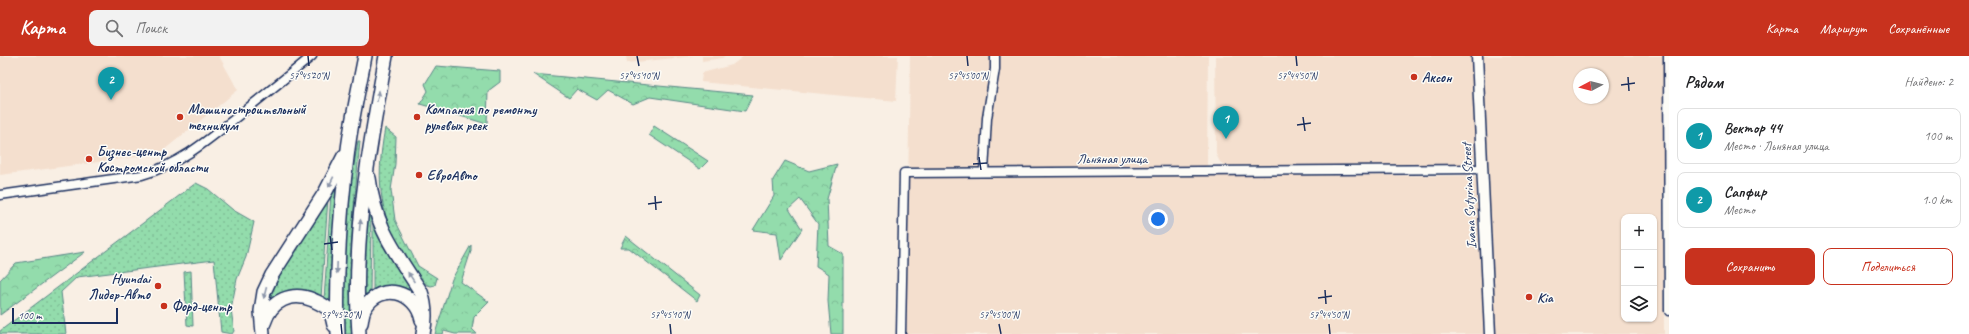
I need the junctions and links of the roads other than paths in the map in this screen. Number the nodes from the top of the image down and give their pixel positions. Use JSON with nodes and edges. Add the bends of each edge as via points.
{"nodes":[{"id":1,"x":305,"y":56,"type":"edge"},
{"id":2,"x":312,"y":56,"type":"edge"},
{"id":3,"x":365,"y":56,"type":"edge"},
{"id":4,"x":386,"y":56,"type":"edge"},
{"id":5,"x":996,"y":56,"type":"edge"},
{"id":6,"x":1476,"y":56,"type":"edge"},
{"id":7,"x":1668,"y":56,"type":"edge"},
{"id":8,"x":298,"y":68,"type":"junction"},
{"id":9,"x":1668,"y":68,"type":"edge"},
{"id":10,"x":348,"y":147,"type":"junction"},
{"id":11,"x":367,"y":159,"type":"junction"},
{"id":12,"x":1482,"y":169,"type":"junction"},
{"id":13,"x":984,"y":172,"type":"junction"},
{"id":14,"x":0,"y":195,"type":"edge"},
{"id":15,"x":1669,"y":311,"type":"edge"},
{"id":16,"x":263,"y":331,"type":"edge"},
{"id":17,"x":423,"y":331,"type":"edge"},
{"id":18,"x":337,"y":334,"type":"edge"},
{"id":19,"x":359,"y":334,"type":"edge"},
{"id":20,"x":902,"y":334,"type":"edge"},
{"id":21,"x":1490,"y":334,"type":"edge"}],
"edges":[{"from":1,"to":8,"type":"street"},
{"from":2,"to":8,"type":"street"},
{"from":3,"to":10,"type":"main road"},
{"from":11,"to":4,"type":"main road","one_way":true},
{"from":5,"to":13,"type":"street","via":[[987,118]]},
{"from":6,"to":12,"type":"street","name":"Ivana Sutyrina Street"},
{"from":7,"to":9,"type":"street"},
{"from":8,"to":14,"type":"street","via":[[206,142],[162,169],[142,175]]},
{"from":9,"to":15,"type":"street"},
{"from":10,"to":16,"type":"main road","one_way":true,"via":[[326,191],[272,275],[264,292]]},
{"from":10,"to":18,"type":"main road","one_way":true,"via":[[338,242]]},
{"from":17,"to":11,"type":"main road","one_way":true,"via":[[426,312],[421,292],[381,228],[370,185]]},
{"from":19,"to":11,"type":"main road","one_way":true,"via":[[357,268]]},
{"from":12,"to":13,"type":"street","name":"Льняная улица"},
{"from":12,"to":21,"type":"street","name":"Ivana Sutyrina Street"},
{"from":13,"to":20,"type":"street","name":"Льняная улица","via":[[904,173]]},
{"from":16,"to":18,"type":"main road","via":[[272,306],[294,296],[306,297],[322,304],[328,310]]},
{"from":17,"to":19,"type":"main road","via":[[421,314],[411,300],[397,292],[387,292],[373,298],[364,309]]}]}
